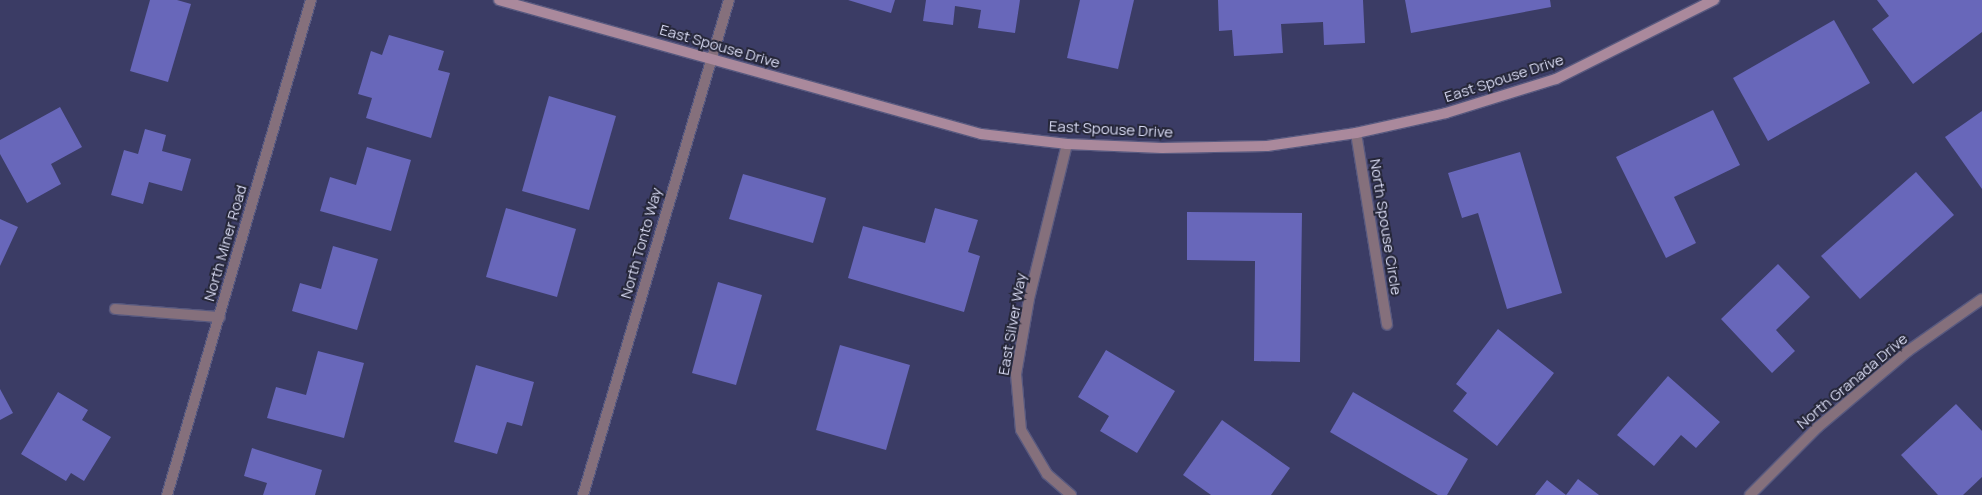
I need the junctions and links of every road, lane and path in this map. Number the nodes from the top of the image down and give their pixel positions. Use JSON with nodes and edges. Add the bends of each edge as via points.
{"nodes":[{"id":1,"x":311,"y":0,"type":"edge"},
{"id":2,"x":499,"y":0,"type":"edge"},
{"id":3,"x":728,"y":0,"type":"edge"},
{"id":4,"x":1714,"y":0,"type":"edge"},
{"id":5,"x":711,"y":59,"type":"junction"},
{"id":6,"x":1356,"y":133,"type":"junction"},
{"id":7,"x":1067,"y":144,"type":"junction"},
{"id":8,"x":1982,"y":299,"type":"edge"},
{"id":9,"x":115,"y":309,"type":"dead end"},
{"id":10,"x":220,"y":316,"type":"junction"},
{"id":11,"x":1387,"y":324,"type":"dead end"},
{"id":12,"x":168,"y":495,"type":"edge"},
{"id":13,"x":583,"y":495,"type":"edge"},
{"id":14,"x":1071,"y":495,"type":"edge"},
{"id":15,"x":1750,"y":495,"type":"edge"}],
"edges":[{"from":1,"to":10,"type":"street","name":"North Miner Road"},
{"from":2,"to":5,"type":"main road","name":"East Spouse Drive"},
{"from":3,"to":5,"type":"street","name":"North Tonto Way"},
{"from":4,"to":6,"type":"main road","name":"East Spouse Drive","via":[[1556,80],[1446,113]]},
{"from":5,"to":7,"type":"main road","name":"East Spouse Drive","via":[[981,134]]},
{"from":5,"to":13,"type":"street","name":"North Tonto Way"},
{"from":6,"to":7,"type":"main road","name":"East Spouse Drive","via":[[1267,146],[1162,148]]},
{"from":6,"to":11,"type":"street","name":"North Spouse Circle"},
{"from":7,"to":14,"type":"street","name":"East Silver Way","via":[[1029,300],[1016,374],[1021,430],[1047,474]]},
{"from":8,"to":15,"type":"street","name":"North Granada Drive","via":[[1908,351],[1818,427]]},
{"from":9,"to":10,"type":"street"},
{"from":10,"to":12,"type":"street","name":"North Miner Road"}]}
